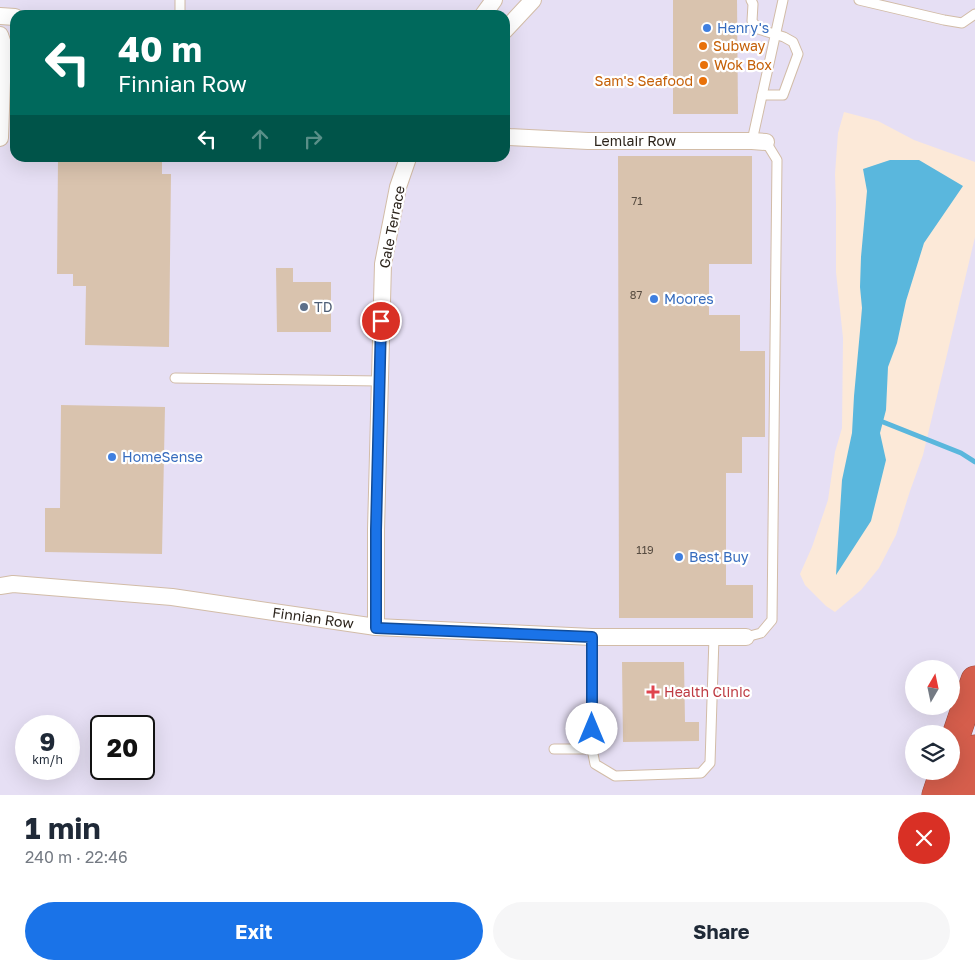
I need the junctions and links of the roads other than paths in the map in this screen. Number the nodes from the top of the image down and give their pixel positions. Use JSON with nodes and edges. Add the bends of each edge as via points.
{"nodes":[{"id":1,"x":533,"y":0,"type":"edge"},
{"id":2,"x":751,"y":0,"type":"edge"},
{"id":3,"x":783,"y":0,"type":"edge"},
{"id":4,"x":859,"y":0,"type":"edge"},
{"id":5,"x":975,"y":14,"type":"edge"},
{"id":6,"x":510,"y":25,"type":"edge"},
{"id":7,"x":775,"y":34,"type":"junction"},
{"id":8,"x":0,"y":35,"type":"edge"},
{"id":9,"x":762,"y":95,"type":"junction"},
{"id":10,"x":510,"y":136,"type":"edge"},
{"id":11,"x":0,"y":138,"type":"edge"},
{"id":12,"x":759,"y":142,"type":"junction"},
{"id":13,"x":407,"y":162,"type":"edge"},
{"id":14,"x":175,"y":378,"type":"dead end"},
{"id":15,"x":380,"y":381,"type":"junction"},
{"id":16,"x":0,"y":586,"type":"edge"},
{"id":17,"x":376,"y":628,"type":"junction"},
{"id":18,"x":592,"y":637,"type":"junction"},
{"id":19,"x":714,"y":637,"type":"junction"},
{"id":20,"x":746,"y":637,"type":"joint"},
{"id":21,"x":975,"y":680,"type":"edge"},
{"id":22,"x":960,"y":725,"type":"edge"},
{"id":23,"x":554,"y":749,"type":"dead end"},
{"id":24,"x":592,"y":749,"type":"junction"},
{"id":25,"x":975,"y":749,"type":"edge"},
{"id":26,"x":941,"y":780,"type":"edge"},
{"id":27,"x":936,"y":795,"type":"edge"},
{"id":28,"x":964,"y":795,"type":"edge"}],
"edges":[{"from":1,"to":6,"type":"street"},
{"from":2,"to":7,"type":"lane","via":[[752,21],[758,29]]},
{"from":3,"to":7,"type":"lane"},
{"from":4,"to":5,"type":"lane","via":[[962,23]]},
{"from":7,"to":9,"type":"lane"},
{"from":7,"to":9,"type":"lane","via":[[793,42],[798,54],[783,95]]},
{"from":8,"to":11,"type":"street","via":[[3,53]]},
{"from":9,"to":12,"type":"lane"},
{"from":10,"to":12,"type":"street","name":"Lemlair Row","via":[[588,141]]},
{"from":12,"to":20,"type":"lane","via":[[777,160],[772,620],[761,633]]},
{"from":13,"to":15,"type":"street","name":"Gale Terrace","via":[[398,187],[382,264]]},
{"from":14,"to":15,"type":"lane"},
{"from":15,"to":17,"type":"street","name":"Gale Terrace"},
{"from":16,"to":17,"type":"street","name":"Finnian Row","via":[[13,584],[172,597]]},
{"from":17,"to":18,"type":"street","name":"Finnian Row"},
{"from":18,"to":19,"type":"street","name":"Finnian Row"},
{"from":18,"to":24,"type":"lane"},
{"from":19,"to":20,"type":"street","name":"Finnian Row"},
{"from":19,"to":24,"type":"lane","via":[[710,763],[701,773],[615,776],[595,764]]},
{"from":21,"to":22,"type":"highway"},
{"from":23,"to":24,"type":"lane"},
{"from":25,"to":28,"type":"highway"},
{"from":26,"to":27,"type":"highway"}]}
